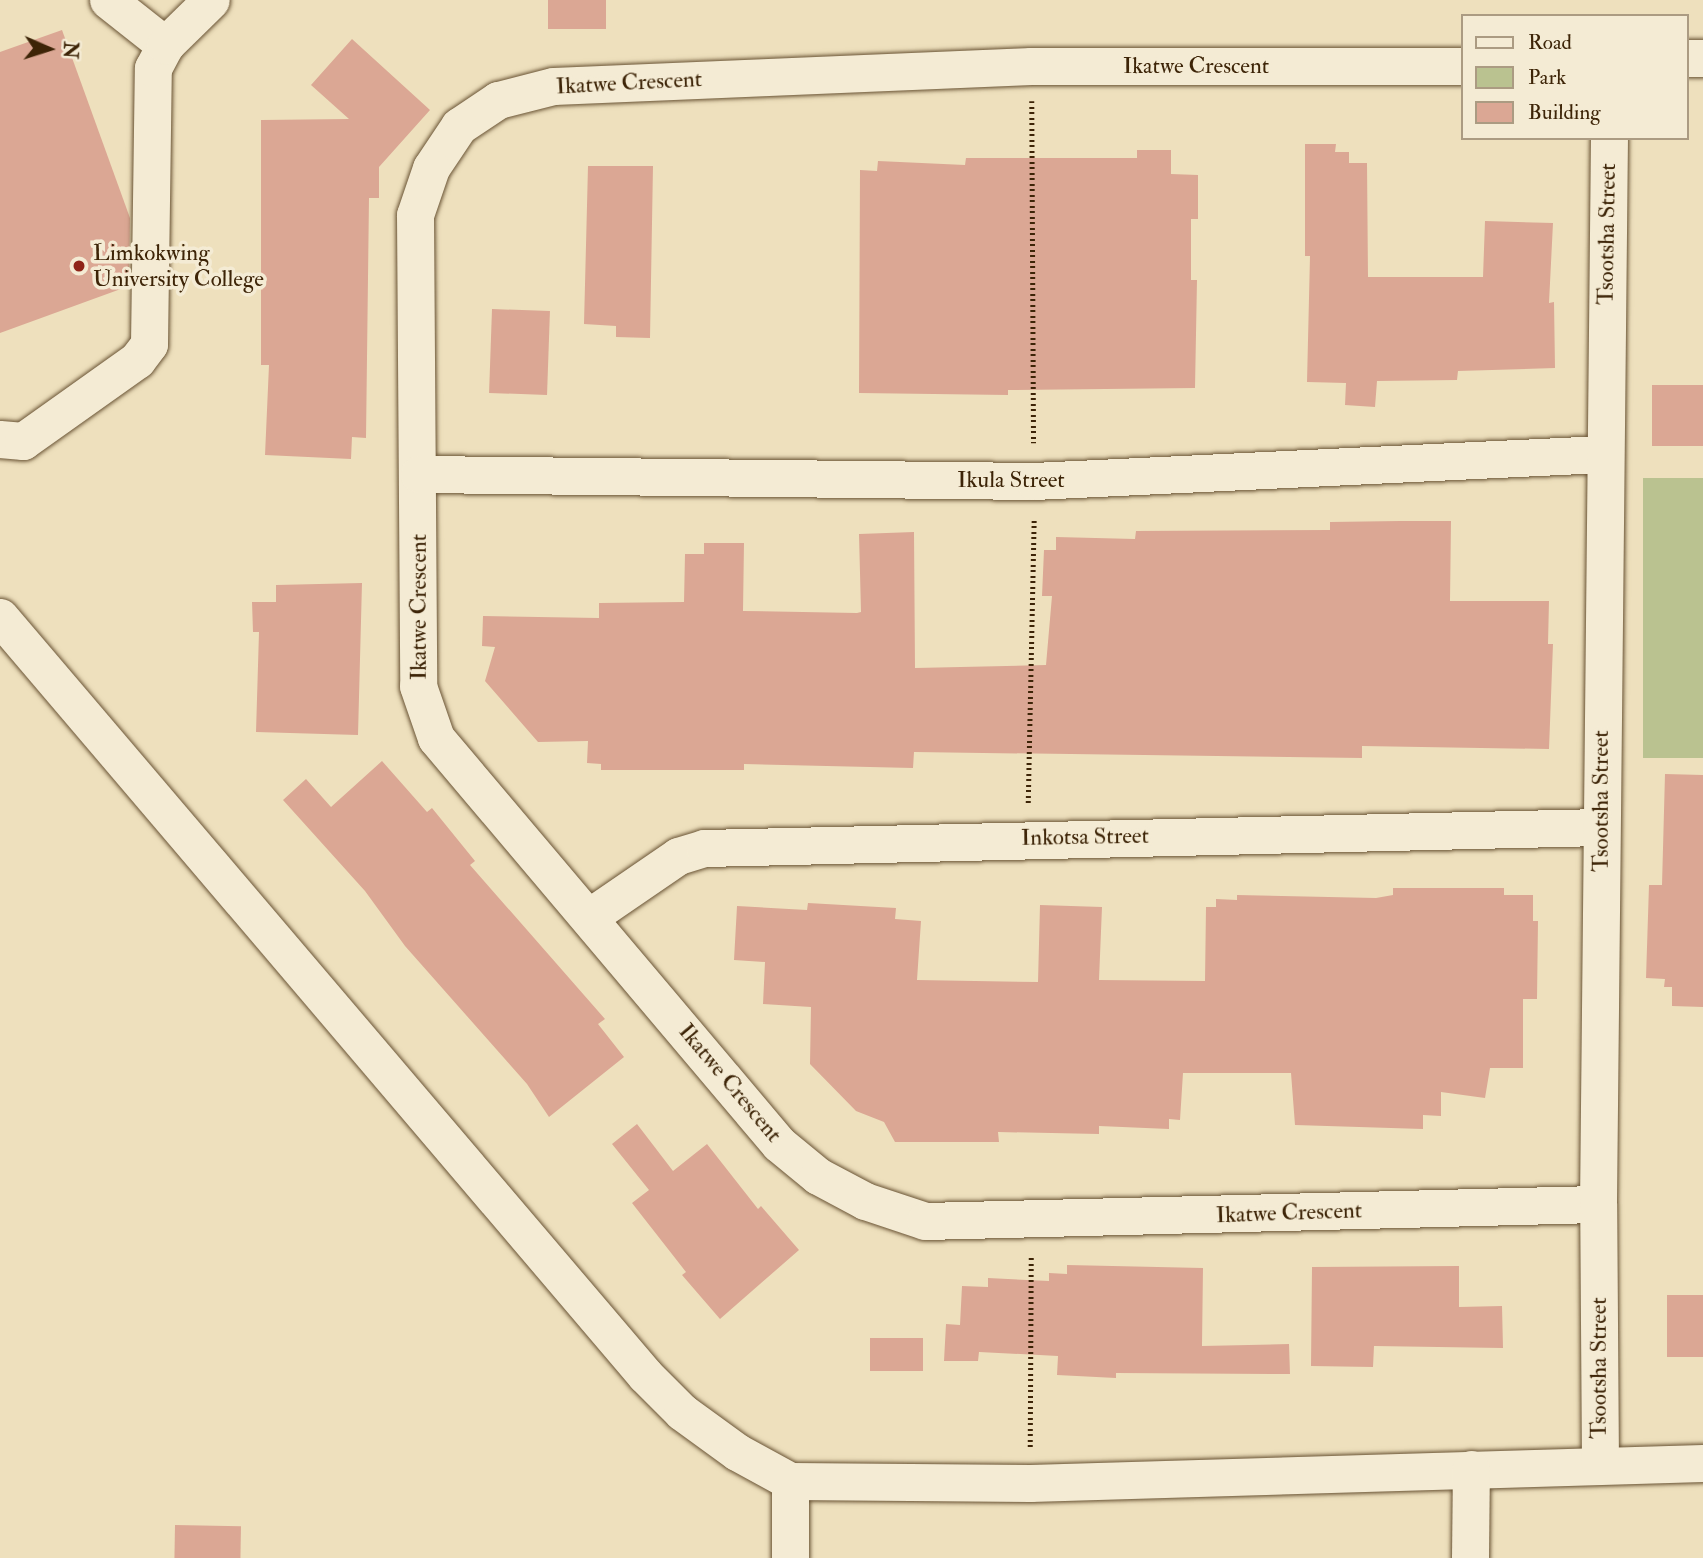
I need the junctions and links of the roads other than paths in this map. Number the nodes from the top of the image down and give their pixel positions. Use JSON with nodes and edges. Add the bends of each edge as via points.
{"nodes":[{"id":1,"x":108,"y":0,"type":"edge"},
{"id":2,"x":211,"y":0,"type":"edge"},
{"id":3,"x":164,"y":45,"type":"junction"},
{"id":4,"x":1462,"y":66,"type":"edge"},
{"id":5,"x":1609,"y":140,"type":"edge"},
{"id":6,"x":0,"y":439,"type":"edge"},
{"id":7,"x":1604,"y":454,"type":"junction"},
{"id":8,"x":419,"y":474,"type":"junction"},
{"id":9,"x":0,"y":617,"type":"edge"},
{"id":10,"x":1600,"y":827,"type":"junction"},
{"id":11,"x":589,"y":916,"type":"junction"},
{"id":12,"x":1598,"y":1204,"type":"junction"},
{"id":13,"x":1703,"y":1463,"type":"edge"},
{"id":14,"x":1600,"y":1465,"type":"junction"},
{"id":15,"x":1471,"y":1469,"type":"junction"},
{"id":16,"x":790,"y":1481,"type":"junction"},
{"id":17,"x":790,"y":1558,"type":"edge"},
{"id":18,"x":1470,"y":1558,"type":"edge"}],
"edges":[{"from":1,"to":3,"type":"street"},
{"from":2,"to":3,"type":"street"},
{"from":3,"to":6,"type":"street","via":[[149,90],[153,304],[149,344],[137,360],[23,440]]},
{"from":4,"to":8,"type":"street","name":"Ikatwe Crescent","via":[[1031,66],[553,86],[498,100],[459,126],[430,168],[415,215]]},
{"from":5,"to":7,"type":"street","name":"Tsootsha Street"},
{"from":7,"to":8,"type":"street","name":"Ikula Street","via":[[1034,481]]},
{"from":7,"to":10,"type":"street","name":"Tsootsha Street"},
{"from":8,"to":11,"type":"street","name":"Ikatwe Crescent","via":[[418,686],[424,714],[436,738]]},
{"from":9,"to":16,"type":"street","via":[[645,1374],[682,1412],[737,1452]]},
{"from":10,"to":11,"type":"street","name":"Inkotsa Street","via":[[704,848],[678,856]]},
{"from":10,"to":12,"type":"street","name":"Tsootsha Street"},
{"from":11,"to":12,"type":"street","name":"Ikatwe Crescent","via":[[779,1144],[818,1176],[865,1201],[925,1222]]},
{"from":12,"to":14,"type":"street","name":"Tsootsha Street"},
{"from":13,"to":14,"type":"street"},
{"from":14,"to":15,"type":"street"},
{"from":15,"to":16,"type":"street","via":[[1030,1483]]},
{"from":15,"to":18,"type":"street"},
{"from":16,"to":17,"type":"street"}]}
